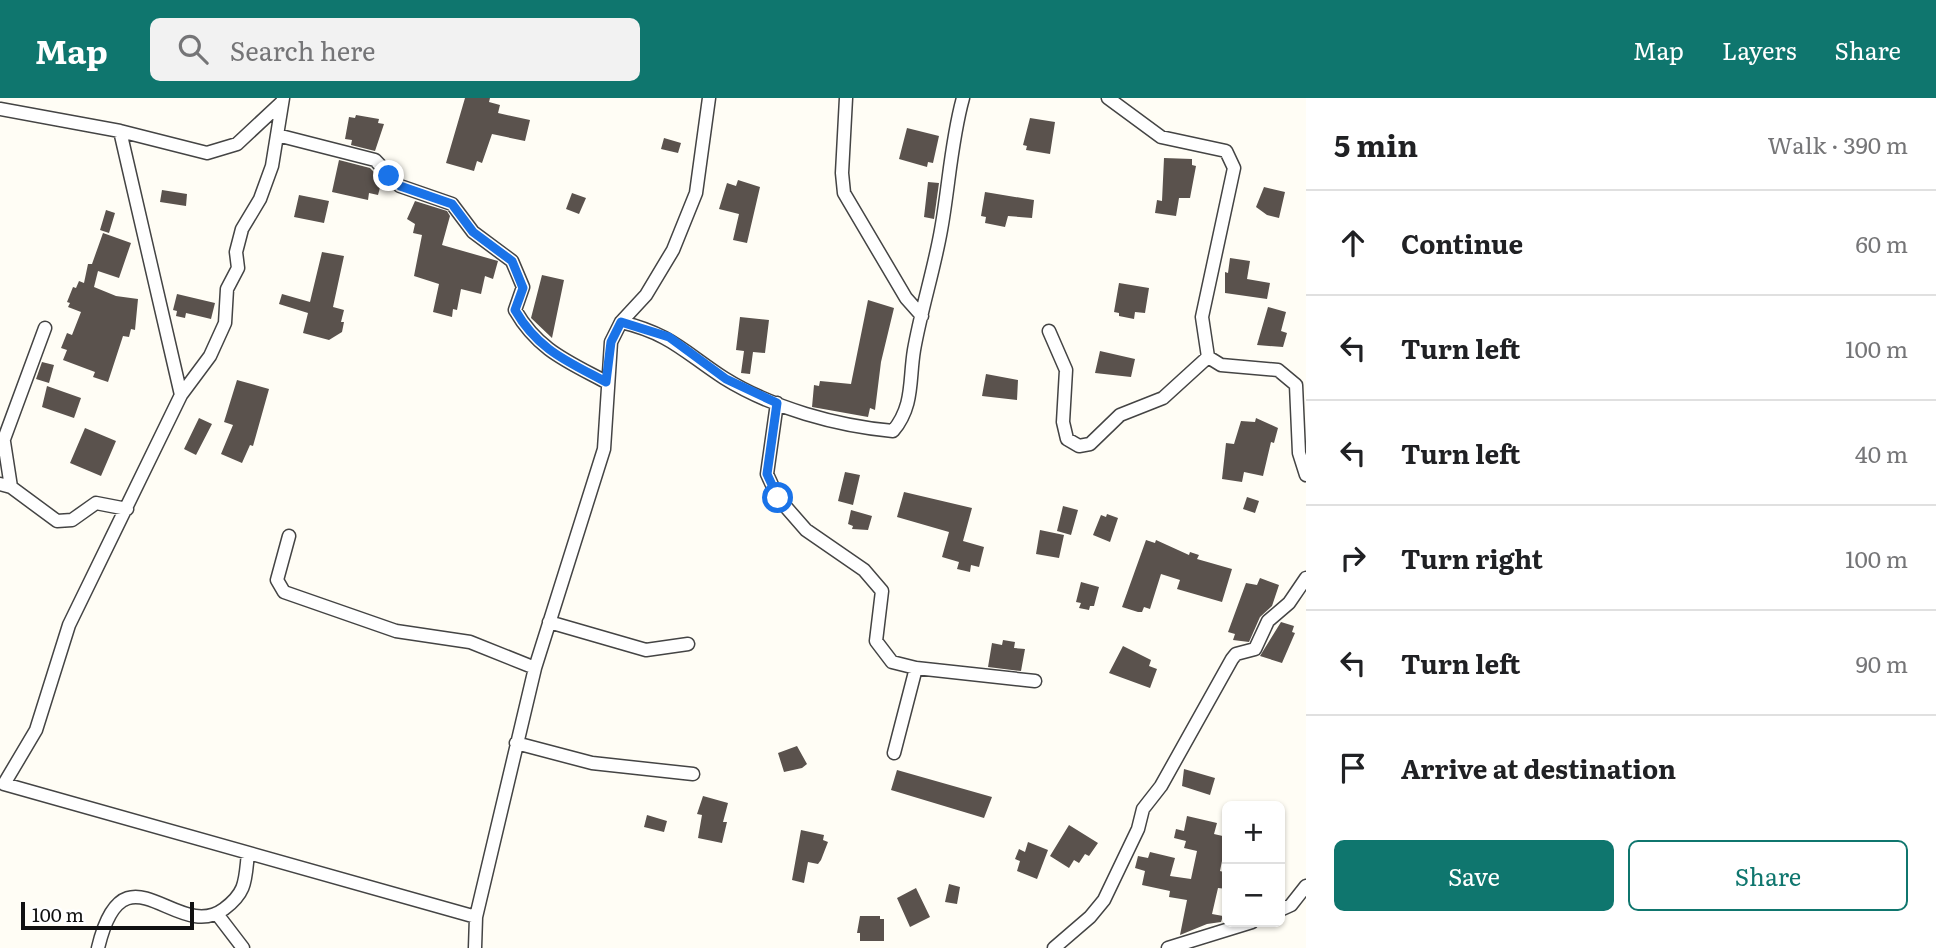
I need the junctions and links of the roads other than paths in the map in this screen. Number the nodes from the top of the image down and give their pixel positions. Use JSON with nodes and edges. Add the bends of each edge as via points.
{"nodes":[{"id":1,"x":709,"y":98,"type":"edge"},
{"id":2,"x":846,"y":98,"type":"edge"},
{"id":3,"x":963,"y":98,"type":"edge"},
{"id":4,"x":1108,"y":98,"type":"edge"},
{"id":5,"x":283,"y":100,"type":"edge"},
{"id":6,"x":0,"y":109,"type":"edge"},
{"id":7,"x":120,"y":131,"type":"junction"},
{"id":8,"x":277,"y":135,"type":"junction"},
{"id":9,"x":922,"y":316,"type":"junction"},
{"id":10,"x":621,"y":322,"type":"junction"},
{"id":11,"x":45,"y":328,"type":"dead end"},
{"id":12,"x":1049,"y":331,"type":"dead end"},
{"id":13,"x":1208,"y":357,"type":"junction"},
{"id":14,"x":606,"y":382,"type":"junction"},
{"id":15,"x":181,"y":395,"type":"junction"},
{"id":16,"x":777,"y":403,"type":"junction"},
{"id":17,"x":2,"y":445,"type":"edge"},
{"id":18,"x":1306,"y":475,"type":"edge"},
{"id":19,"x":5,"y":485,"type":"edge"},
{"id":20,"x":127,"y":509,"type":"junction"},
{"id":21,"x":289,"y":536,"type":"dead end"},
{"id":22,"x":1306,"y":578,"type":"edge"},
{"id":23,"x":550,"y":622,"type":"junction"},
{"id":24,"x":688,"y":644,"type":"dead end"},
{"id":25,"x":916,"y":667,"type":"junction"},
{"id":26,"x":535,"y":668,"type":"junction"},
{"id":27,"x":1035,"y":681,"type":"dead end"},
{"id":28,"x":516,"y":743,"type":"junction"},
{"id":29,"x":894,"y":753,"type":"dead end"},
{"id":30,"x":693,"y":774,"type":"dead end"},
{"id":31,"x":248,"y":853,"type":"junction"},
{"id":32,"x":1306,"y":886,"type":"edge"},
{"id":33,"x":1285,"y":908,"type":"edge"},
{"id":34,"x":218,"y":914,"type":"junction"},
{"id":35,"x":476,"y":917,"type":"junction"},
{"id":36,"x":1236,"y":927,"type":"edge"},
{"id":37,"x":98,"y":948,"type":"edge"},
{"id":38,"x":243,"y":948,"type":"edge"},
{"id":39,"x":475,"y":948,"type":"edge"},
{"id":40,"x":1054,"y":948,"type":"edge"},
{"id":41,"x":1168,"y":948,"type":"edge"}],
"edges":[{"from":1,"to":10,"type":"street","via":[[696,192],[673,250],[646,295]]},
{"from":2,"to":9,"type":"street","via":[[844,193],[906,298]]},
{"from":3,"to":9,"type":"street"},
{"from":4,"to":13,"type":"street","via":[[1161,137],[1226,150],[1234,168],[1202,317]]},
{"from":5,"to":7,"type":"street","via":[[237,144],[222,151],[194,151]]},
{"from":5,"to":8,"type":"street"},
{"from":6,"to":7,"type":"street"},
{"from":7,"to":15,"type":"street"},
{"from":8,"to":14,"type":"street","via":[[375,160],[400,186],[452,204],[473,232],[512,261],[523,288],[515,310],[529,334],[564,360]]},
{"from":8,"to":15,"type":"street","via":[[260,199],[242,229],[236,251],[238,268],[227,289],[225,323],[210,356]]},
{"from":9,"to":16,"type":"street","via":[[909,401],[893,431],[860,428]]},
{"from":10,"to":14,"type":"street","via":[[611,342]]},
{"from":10,"to":16,"type":"street","via":[[669,337],[726,379]]},
{"from":11,"to":17,"type":"street"},
{"from":12,"to":13,"type":"street","via":[[1066,370],[1063,422],[1067,439],[1079,446],[1090,444],[1121,415],[1163,398]]},
{"from":13,"to":18,"type":"street","via":[[1221,366],[1278,370],[1296,385],[1299,453]]},
{"from":14,"to":23,"type":"street","via":[[604,449]]},
{"from":15,"to":20,"type":"street"},
{"from":16,"to":25,"type":"street","via":[[767,474],[778,498],[806,530],[864,570],[882,591],[876,641],[892,662]]},
{"from":17,"to":19,"type":"street"},
{"from":19,"to":20,"type":"street","via":[[57,522],[72,520],[96,503]]},
{"from":20,"to":31,"type":"street","via":[[69,625],[36,730],[4,784]]},
{"from":21,"to":26,"type":"street","via":[[277,580],[284,592],[396,631],[470,642]]},
{"from":22,"to":40,"type":"street","via":[[1289,603],[1268,621],[1255,649],[1232,659],[1161,786],[1143,809],[1104,900]]},
{"from":23,"to":24,"type":"street","via":[[646,650]]},
{"from":23,"to":26,"type":"street"},
{"from":25,"to":27,"type":"street"},
{"from":25,"to":29,"type":"street"},
{"from":26,"to":28,"type":"street"},
{"from":28,"to":30,"type":"street","via":[[592,763]]},
{"from":28,"to":35,"type":"street"},
{"from":31,"to":34,"type":"street","via":[[243,890]]},
{"from":31,"to":35,"type":"street"},
{"from":32,"to":33,"type":"street"},
{"from":34,"to":37,"type":"street","via":[[190,916],[144,898],[127,898],[104,922]]},
{"from":34,"to":38,"type":"street"},
{"from":35,"to":39,"type":"street"},
{"from":36,"to":41,"type":"street"}]}
